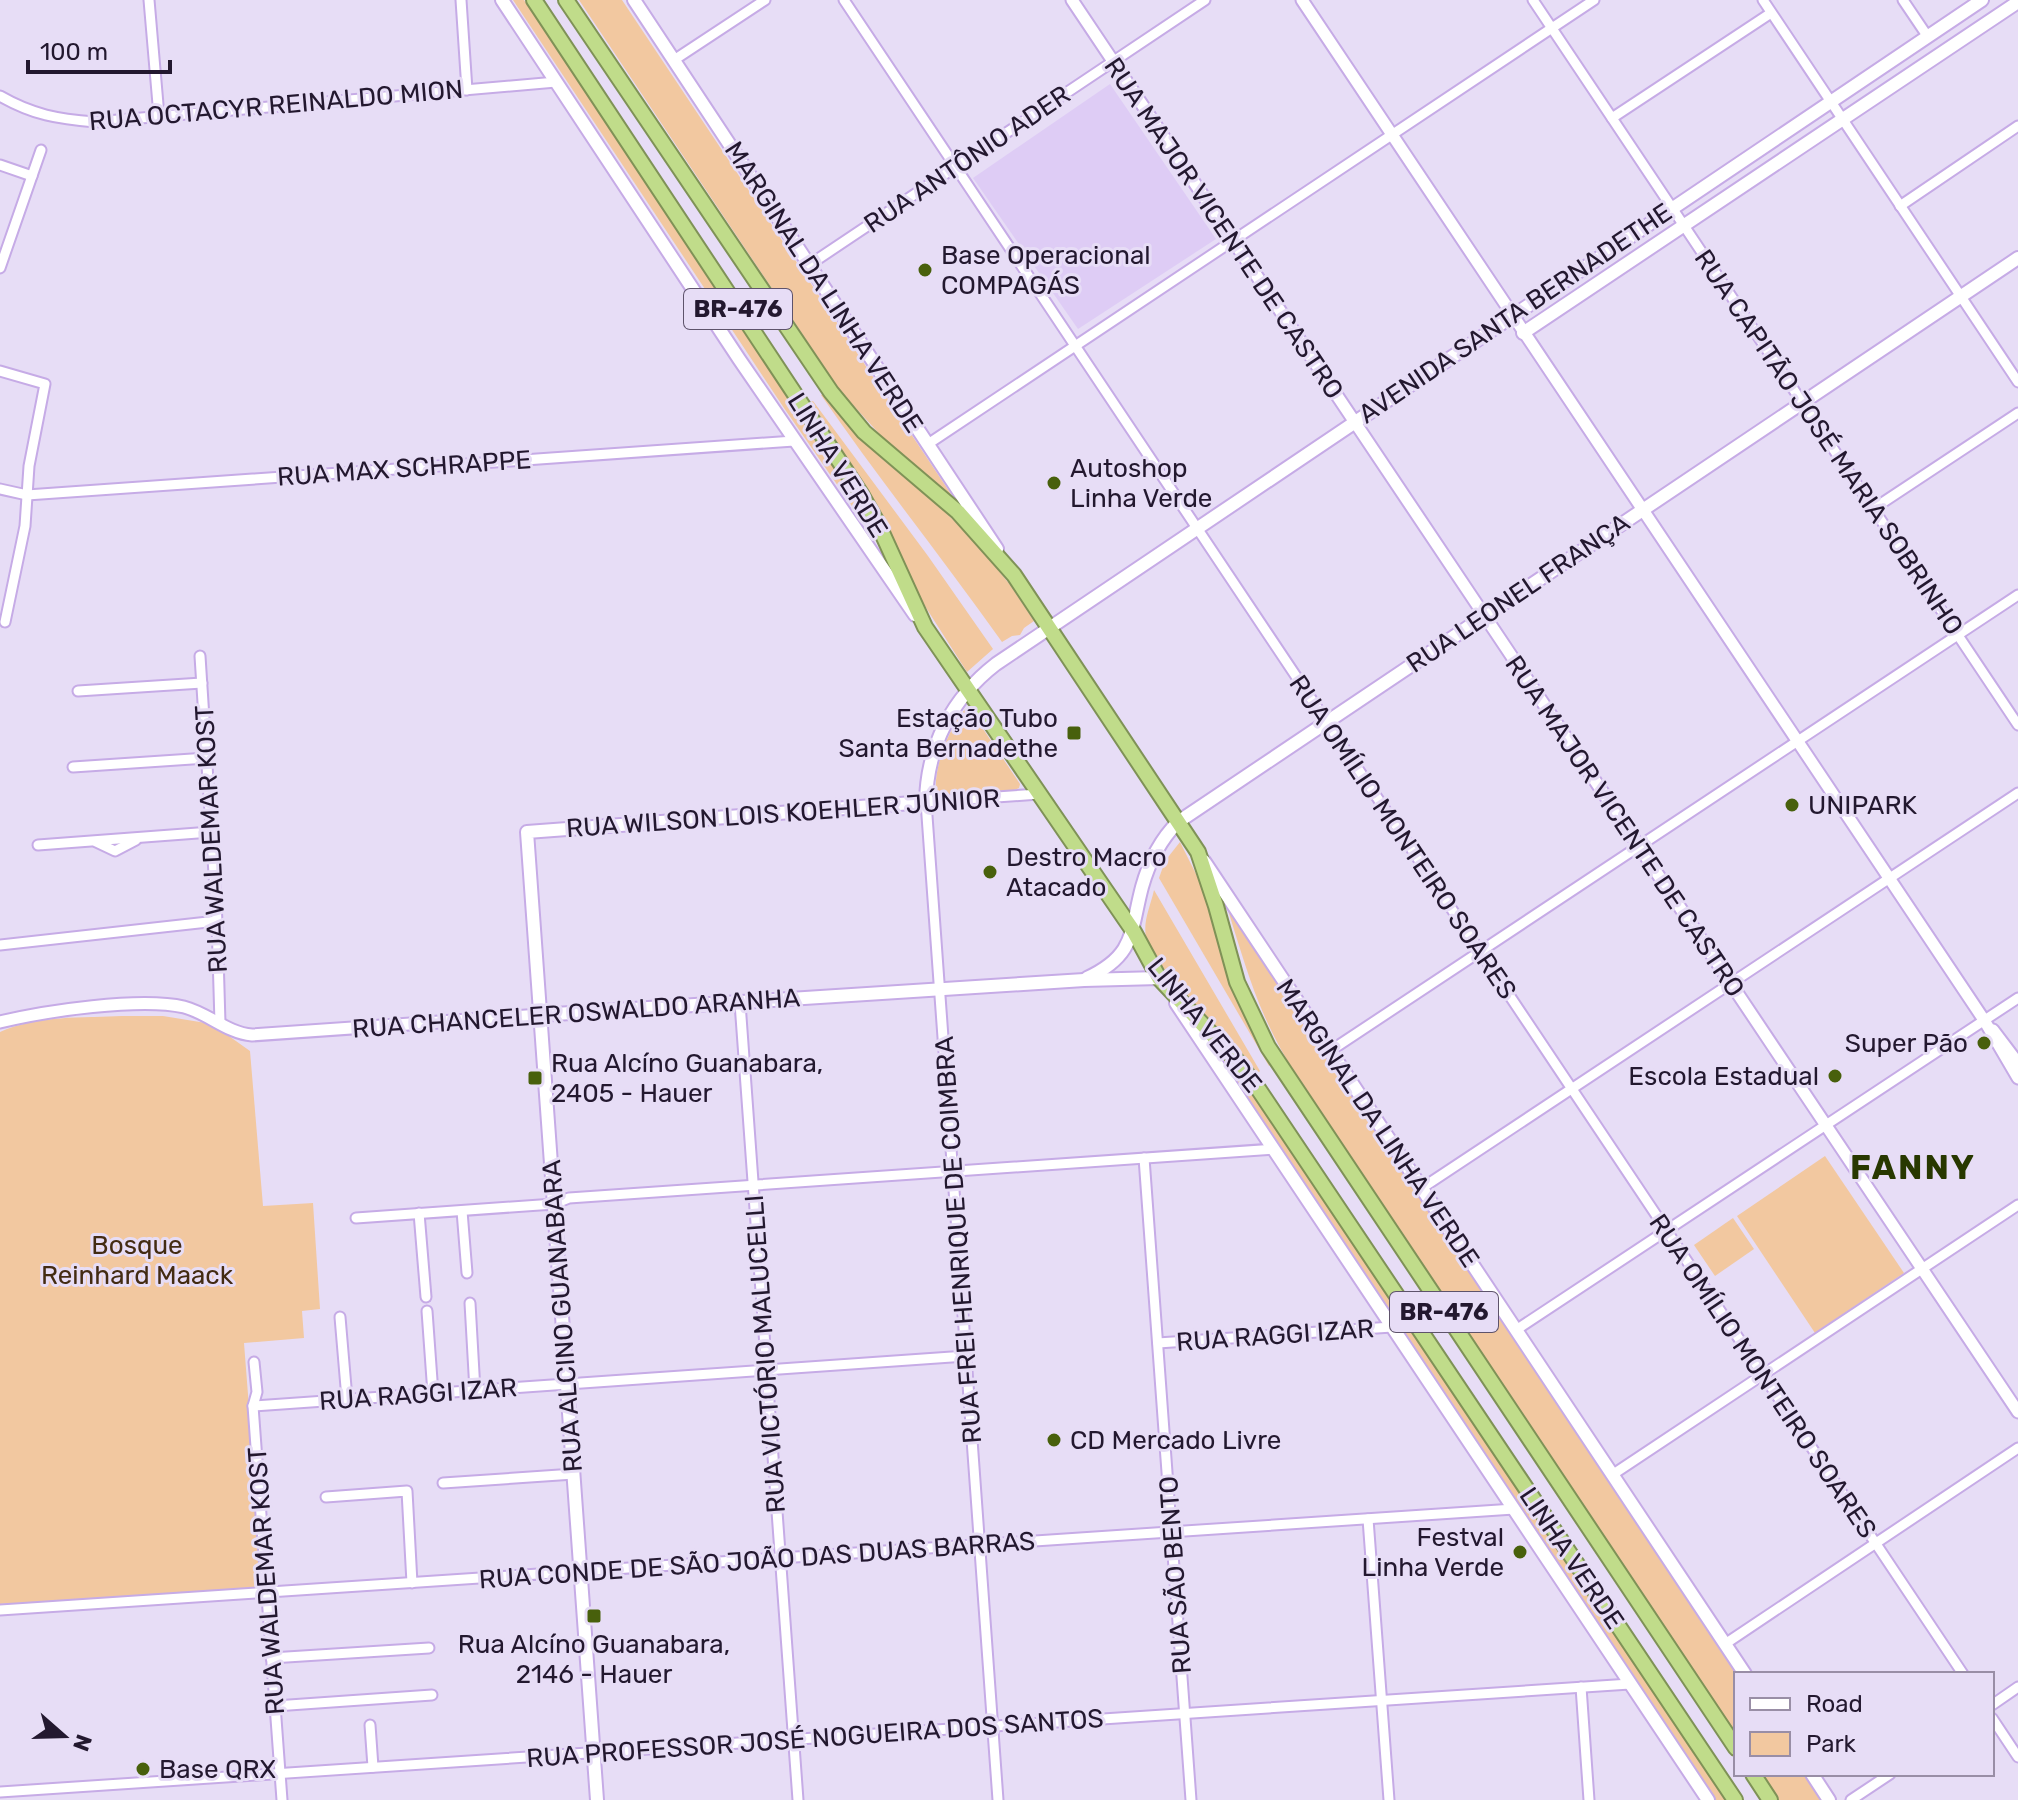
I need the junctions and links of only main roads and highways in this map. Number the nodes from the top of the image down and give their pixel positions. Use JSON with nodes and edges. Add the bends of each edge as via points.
{"nodes":[{"id":1,"x":502,"y":0,"type":"edge"},
{"id":2,"x":534,"y":0,"type":"edge"},
{"id":3,"x":566,"y":0,"type":"edge"},
{"id":4,"x":634,"y":0,"type":"edge"},
{"id":5,"x":1982,"y":0,"type":"edge"},
{"id":6,"x":2018,"y":2,"type":"edge"},
{"id":7,"x":2018,"y":258,"type":"edge"},
{"id":8,"x":1523,"y":333,"type":"road end"},
{"id":9,"x":1014,"y":575,"type":"junction"},
{"id":10,"x":925,"y":627,"type":"junction"},
{"id":11,"x":1049,"y":627,"type":"junction"},
{"id":12,"x":967,"y":689,"type":"junction"},
{"id":13,"x":926,"y":802,"type":"joint"},
{"id":14,"x":1178,"y":822,"type":"junction"},
{"id":15,"x":527,"y":832,"type":"joint"},
{"id":16,"x":1198,"y":852,"type":"junction"},
{"id":17,"x":1134,"y":932,"type":"junction"},
{"id":18,"x":1159,"y":978,"type":"junction"},
{"id":19,"x":1084,"y":980,"type":"junction"},
{"id":20,"x":540,"y":1015,"type":"junction"},
{"id":21,"x":1744,"y":1672,"type":"edge"},
{"id":22,"x":1734,"y":1745,"type":"edge"},
{"id":23,"x":1754,"y":1776,"type":"edge"},
{"id":24,"x":1813,"y":1776,"type":"edge"},
{"id":25,"x":597,"y":1800,"type":"edge"},
{"id":26,"x":1708,"y":1800,"type":"edge"},
{"id":27,"x":1735,"y":1800,"type":"edge"},
{"id":28,"x":1770,"y":1800,"type":"edge"},
{"id":29,"x":1829,"y":1800,"type":"edge"}],
"edges":[{"from":1,"to":10,"type":"main road","via":[[794,441]]},
{"from":2,"to":10,"type":"highway","name":"LINHA VERDE","number":"BR-476","via":[[861,494]]},
{"from":3,"to":9,"type":"highway","name":"LINHA VERDE","number":"BR-476","via":[[831,392],[864,432],[958,512]]},
{"from":4,"to":9,"type":"main road","name":"MARGINAL DA LINHA VERDE"},
{"from":5,"to":11,"type":"main road","name":"AVENIDA SANTA BERNADETHE"},
{"from":6,"to":8,"type":"main road","name":"AVENIDA SANTA BERNADETHE"},
{"from":7,"to":14,"type":"main road","name":"RUA LEONEL FRANÇA"},
{"from":9,"to":11,"type":"highway","name":"LINHA VERDE","number":"BR-476"},
{"from":10,"to":12,"type":"highway","name":"LINHA VERDE","number":"BR-476"},
{"from":11,"to":12,"type":"main road","name":"AVENIDA SANTA BERNADETHE"},
{"from":11,"to":14,"type":"highway","name":"LINHA VERDE","number":"BR-476"},
{"from":12,"to":13,"type":"main road","name":"RUA FREI HENRIQUE DE COIMBRA","via":[[935,749]]},
{"from":12,"to":17,"type":"highway","name":"LINHA VERDE","number":"BR-476"},
{"from":13,"to":15,"type":"main road","name":"RUA WILSON LOIS KOEHLER JÚNIOR"},
{"from":14,"to":16,"type":"highway","name":"LINHA VERDE","number":"BR-476"},
{"from":14,"to":17,"type":"main road","name":"RUA LEONEL FRANÇA","via":[[1148,867]]},
{"from":15,"to":20,"type":"main road","name":"RUA ALCINO GUANABARA"},
{"from":16,"to":21,"type":"main road","name":"MARGINAL DA LINHA VERDE"},
{"from":16,"to":22,"type":"highway","name":"LINHA VERDE","number":"BR-476","via":[[1243,998],[1268,1047]]},
{"from":17,"to":18,"type":"highway","name":"LINHA VERDE","number":"BR-476"},
{"from":17,"to":19,"type":"main road","name":"RUA LEONEL FRANÇA","via":[[1117,959]]},
{"from":18,"to":19,"type":"main road","name":"RUA CHANCELER OSWALDO ARANHA"},
{"from":18,"to":26,"type":"main road"},
{"from":18,"to":27,"type":"highway","name":"LINHA VERDE","number":"BR-476","via":[[1259,1090]]},
{"from":19,"to":20,"type":"main road","name":"RUA CHANCELER OSWALDO ARANHA"},
{"from":20,"to":25,"type":"main road","name":"RUA ALCINO GUANABARA"},
{"from":23,"to":28,"type":"highway"},
{"from":24,"to":29,"type":"main road"}]}
